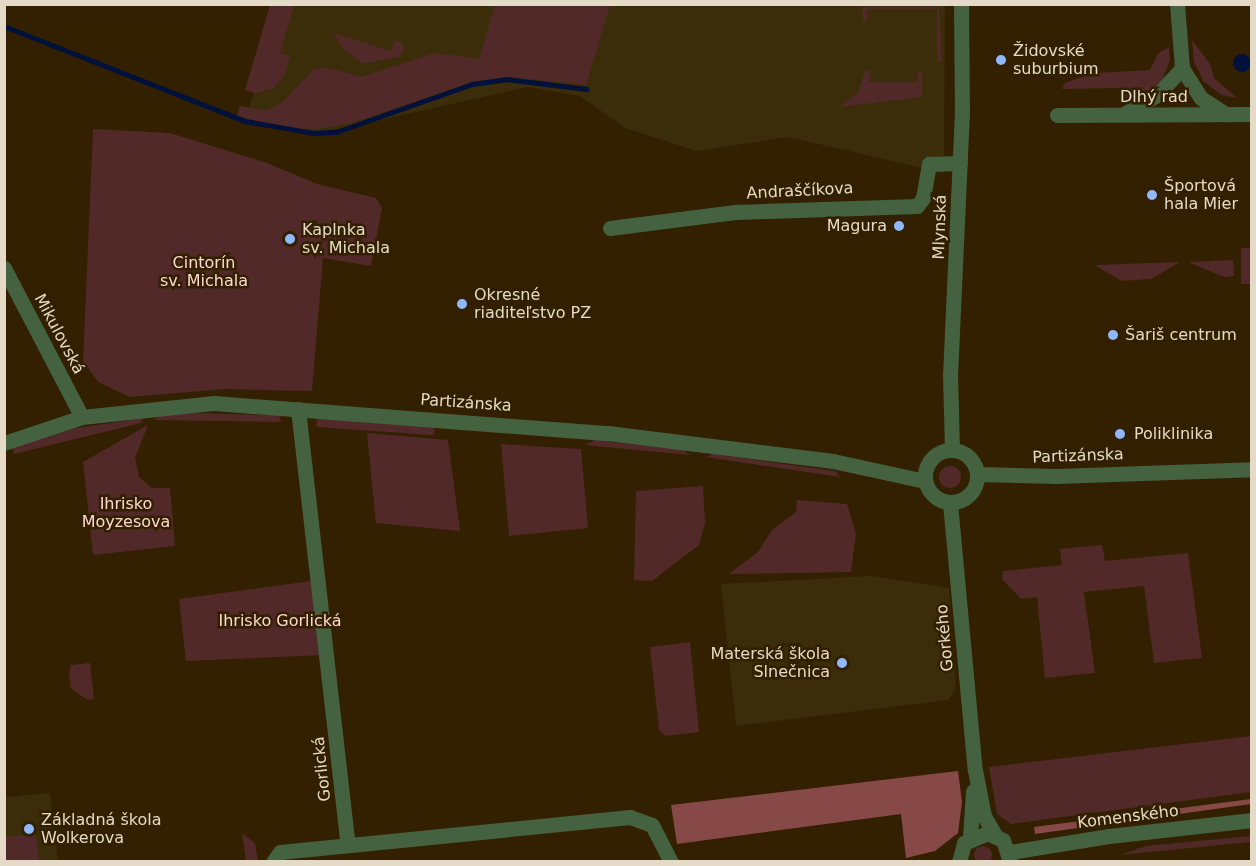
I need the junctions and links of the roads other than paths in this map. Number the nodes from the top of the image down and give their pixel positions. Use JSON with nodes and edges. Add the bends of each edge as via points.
{"nodes":[{"id":1,"x":961,"y":4,"type":"edge"},
{"id":2,"x":1177,"y":4,"type":"edge"},
{"id":3,"x":1182,"y":68,"type":"junction"},
{"id":4,"x":1226,"y":114,"type":"junction"},
{"id":5,"x":1251,"y":114,"type":"edge"},
{"id":6,"x":1057,"y":115,"type":"dead end"},
{"id":7,"x":1122,"y":115,"type":"junction"},
{"id":8,"x":960,"y":163,"type":"junction"},
{"id":9,"x":610,"y":228,"type":"dead end"},
{"id":10,"x":4,"y":268,"type":"edge"},
{"id":11,"x":298,"y":409,"type":"junction"},
{"id":12,"x":82,"y":417,"type":"junction"},
{"id":13,"x":4,"y":443,"type":"edge"},
{"id":14,"x":952,"y":450,"type":"junction"},
{"id":15,"x":1251,"y":469,"type":"edge"},
{"id":16,"x":977,"y":474,"type":"junction"},
{"id":17,"x":925,"y":481,"type":"junction"},
{"id":18,"x":950,"y":502,"type":"junction"},
{"id":19,"x":975,"y":770,"type":"junction"},
{"id":20,"x":1251,"y":820,"type":"edge"},
{"id":21,"x":995,"y":835,"type":"junction"},
{"id":22,"x":970,"y":838,"type":"junction"},
{"id":23,"x":348,"y":845,"type":"junction"},
{"id":24,"x":1010,"y":857,"type":"edge"},
{"id":25,"x":273,"y":861,"type":"edge"},
{"id":26,"x":671,"y":861,"type":"edge"},
{"id":27,"x":959,"y":861,"type":"edge"}],
"edges":[{"from":1,"to":8,"type":"street","name":"Mlynská"},
{"from":2,"to":3,"type":"street"},
{"from":3,"to":4,"type":"street","via":[[1201,98]]},
{"from":3,"to":7,"type":"street","via":[[1158,94]]},
{"from":4,"to":5,"type":"street","name":"Dlhý rad"},
{"from":4,"to":7,"type":"street","name":"Dlhý rad"},
{"from":6,"to":7,"type":"street","name":"Dlhý rad"},
{"from":8,"to":9,"type":"street","name":"Andraščíkova","via":[[929,164],[923,198],[917,206],[735,212]]},
{"from":8,"to":14,"type":"street","name":"Mlynská","via":[[950,376]]},
{"from":10,"to":12,"type":"street","name":"Mikulovská"},
{"from":11,"to":12,"type":"street","name":"Partizánska","via":[[214,403]]},
{"from":11,"to":17,"type":"street","name":"Partizánska","via":[[608,433],[833,461]]},
{"from":11,"to":23,"type":"street","name":"Gorlická"},
{"from":12,"to":13,"type":"street","name":"Partizánska"},
{"from":14,"to":16,"type":"street","via":[[966,455]]},
{"from":14,"to":17,"type":"street","via":[[932,459]]},
{"from":15,"to":16,"type":"street","name":"Partizánska","via":[[1056,476]]},
{"from":16,"to":18,"type":"street","via":[[967,497]]},
{"from":17,"to":18,"type":"street","via":[[934,496]]},
{"from":18,"to":19,"type":"street","name":"Gorkého"},
{"from":19,"to":21,"type":"street","name":"Gorkého","via":[[984,816]]},
{"from":19,"to":22,"type":"street","name":"Gorkého"},
{"from":20,"to":24,"type":"street","name":"Komenského","via":[[1109,836]]},
{"from":21,"to":22,"type":"street"},
{"from":21,"to":24,"type":"street","name":"Gorkého"},
{"from":22,"to":27,"type":"street","via":[[960,850]]},
{"from":23,"to":25,"type":"street","via":[[280,852]]},
{"from":23,"to":26,"type":"street","via":[[630,817],[652,825]]}]}
